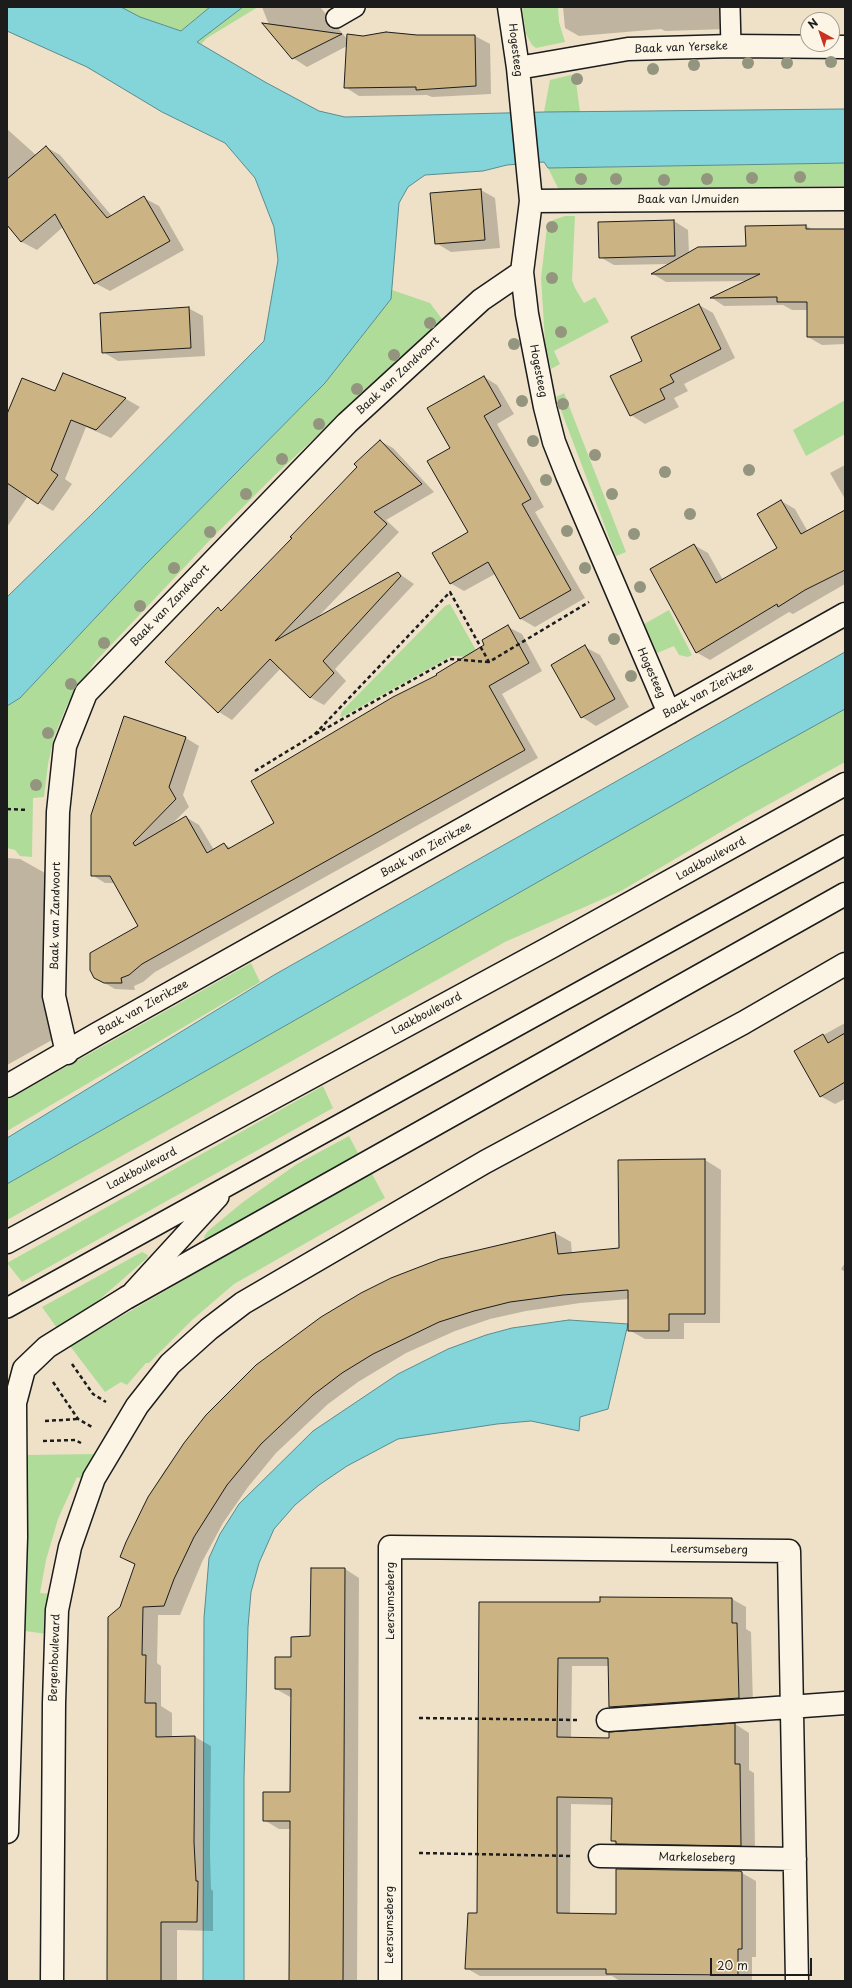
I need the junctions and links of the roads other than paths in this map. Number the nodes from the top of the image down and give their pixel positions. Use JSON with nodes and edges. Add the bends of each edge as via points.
{"nodes":[{"id":1,"x":355,"y":7,"type":"edge"},
{"id":2,"x":509,"y":7,"type":"edge"},
{"id":3,"x":730,"y":7,"type":"edge"},
{"id":4,"x":336,"y":18,"type":"dead end"},
{"id":5,"x":731,"y":46,"type":"junction"},
{"id":6,"x":845,"y":47,"type":"edge"},
{"id":7,"x":518,"y":68,"type":"junction"},
{"id":8,"x":845,"y":199,"type":"edge"},
{"id":9,"x":531,"y":201,"type":"junction"},
{"id":10,"x":522,"y":272,"type":"junction"},
{"id":11,"x":845,"y":614,"type":"edge"},
{"id":12,"x":669,"y":713,"type":"junction"},
{"id":13,"x":845,"y":784,"type":"edge"},
{"id":14,"x":845,"y":845,"type":"edge"},
{"id":15,"x":845,"y":894,"type":"edge"},
{"id":16,"x":845,"y":964,"type":"edge"},
{"id":17,"x":67,"y":1053,"type":"junction"},
{"id":18,"x":7,"y":1086,"type":"edge"},
{"id":19,"x":229,"y":1186,"type":"junction"},
{"id":20,"x":7,"y":1242,"type":"edge"},
{"id":21,"x":126,"y":1298,"type":"junction"},
{"id":22,"x":7,"y":1308,"type":"edge"},
{"id":23,"x":11,"y":1384,"type":"edge"},
{"id":24,"x":845,"y":1703,"type":"edge"},
{"id":25,"x":792,"y":1706,"type":"junction"},
{"id":26,"x":608,"y":1720,"type":"road end"},
{"id":27,"x":7,"y":1832,"type":"edge"},
{"id":28,"x":600,"y":1856,"type":"road end"},
{"id":29,"x":794,"y":1859,"type":"junction"},
{"id":30,"x":52,"y":1981,"type":"edge"},
{"id":31,"x":390,"y":1981,"type":"edge"},
{"id":32,"x":797,"y":1981,"type":"edge"}],
"edges":[{"from":1,"to":4,"type":"lane"},
{"from":2,"to":7,"type":"street","name":"Hogesteeg"},
{"from":3,"to":5,"type":"lane"},
{"from":5,"to":6,"type":"street","name":"Baak van Yerseke"},
{"from":5,"to":7,"type":"street","name":"Baak van Yerseke","via":[[628,49]]},
{"from":7,"to":9,"type":"street","name":"Hogesteeg"},
{"from":8,"to":9,"type":"street","name":"Baak van IJmuiden"},
{"from":9,"to":10,"type":"street","name":"Hogesteeg"},
{"from":10,"to":12,"type":"street","name":"Hogesteeg","via":[[537,369],[554,442]]},
{"from":10,"to":17,"type":"street","name":"Baak van Zandvoort","via":[[481,300],[347,423],[86,693],[65,746],[58,812],[54,996]]},
{"from":11,"to":12,"type":"street","name":"Baak van Zierikzee"},
{"from":12,"to":17,"type":"street","name":"Baak van Zierikzee"},
{"from":13,"to":20,"type":"street","name":"Laakboulevard","via":[[551,947]]},
{"from":14,"to":19,"type":"lane"},
{"from":15,"to":21,"type":"street"},
{"from":16,"to":30,"type":"street","name":"Bergenboulevard","via":[[743,1023],[485,1162],[243,1302],[170,1364],[137,1406],[94,1478],[70,1547],[57,1610]]},
{"from":17,"to":18,"type":"street","name":"Baak van Zierikzee"},
{"from":19,"to":21,"type":"lane"},
{"from":19,"to":22,"type":"lane"},
{"from":21,"to":23,"type":"street","via":[[36,1356]]},
{"from":23,"to":27,"type":"street","via":[[15,1403],[16,1537]]},
{"from":24,"to":25,"type":"street"},
{"from":25,"to":26,"type":"street"},
{"from":25,"to":29,"type":"street"},
{"from":25,"to":31,"type":"street","name":"Leersumseberg","via":[[789,1551],[390,1547]]},
{"from":28,"to":29,"type":"street","name":"Markeloseberg"},
{"from":29,"to":32,"type":"street"}]}
